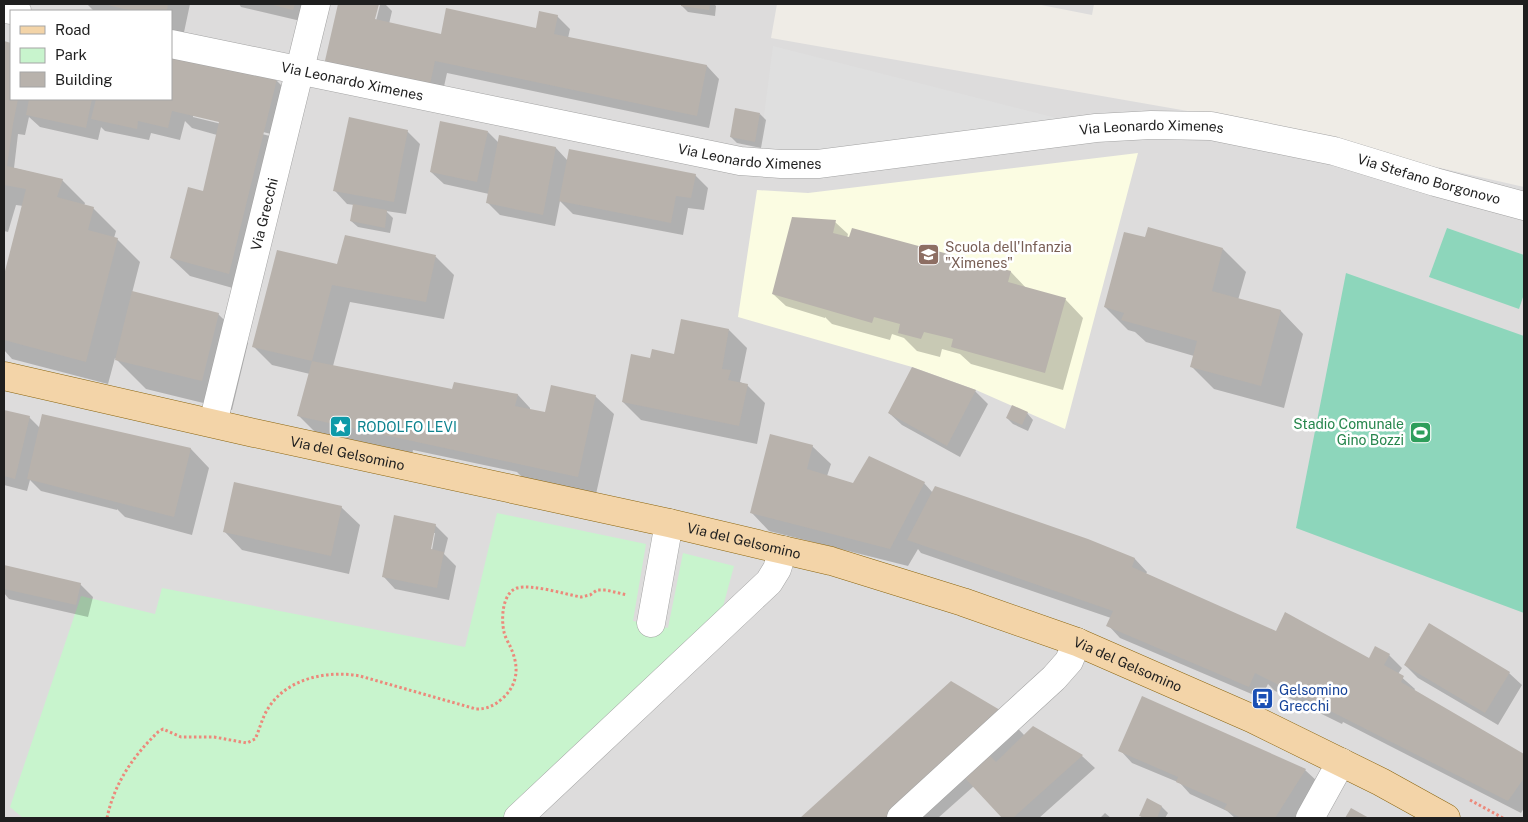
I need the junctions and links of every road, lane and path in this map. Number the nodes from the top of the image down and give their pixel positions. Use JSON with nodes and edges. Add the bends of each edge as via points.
{"nodes":[{"id":1,"x":316,"y":4,"type":"edge"},
{"id":2,"x":172,"y":44,"type":"edge"},
{"id":3,"x":299,"y":71,"type":"junction"},
{"id":4,"x":1334,"y":152,"type":"joint"},
{"id":5,"x":1524,"y":206,"type":"edge"},
{"id":6,"x":4,"y":376,"type":"edge"},
{"id":7,"x":213,"y":424,"type":"junction"},
{"id":8,"x":669,"y":523,"type":"junction"},
{"id":9,"x":783,"y":550,"type":"junction"},
{"id":10,"x":653,"y":612,"type":"joint"},
{"id":11,"x":1077,"y":642,"type":"junction"},
{"id":12,"x":1341,"y":762,"type":"junction"},
{"id":13,"x":107,"y":818,"type":"edge"},
{"id":14,"x":518,"y":818,"type":"edge"},
{"id":15,"x":901,"y":818,"type":"edge"},
{"id":16,"x":1310,"y":818,"type":"edge"},
{"id":17,"x":1446,"y":818,"type":"edge"}],
"edges":[{"from":1,"to":3,"type":"street","name":"Via Grecchi"},
{"from":2,"to":3,"type":"street","name":"Via Leonardo Ximenes"},
{"from":3,"to":4,"type":"street","name":"Via Leonardo Ximenes","via":[[740,161],[818,164],[1096,128],[1151,125],[1211,126]]},
{"from":3,"to":7,"type":"street","name":"Via Grecchi"},
{"from":4,"to":5,"type":"street","name":"Via Stefano Borgonovo"},
{"from":6,"to":7,"type":"main road","name":"Via del Gelsomino"},
{"from":7,"to":8,"type":"main road","name":"Via del Gelsomino"},
{"from":8,"to":9,"type":"main road","name":"Via del Gelsomino"},
{"from":8,"to":10,"type":"street"},
{"from":9,"to":11,"type":"main road","name":"Via del Gelsomino","via":[[963,602]]},
{"from":9,"to":14,"type":"street","via":[[770,582]]},
{"from":10,"to":13,"type":"path","via":[[606,590],[596,590],[581,597],[525,587],[515,589],[507,597],[503,620],[504,632],[515,656],[517,678],[511,689],[495,704],[486,709],[476,709],[343,672],[314,676],[277,697],[266,712],[255,740],[247,743],[214,737],[181,737],[163,729],[158,732],[119,780]]},
{"from":11,"to":12,"type":"main road","name":"Via del Gelsomino","via":[[1253,719]]},
{"from":11,"to":15,"type":"street","via":[[1069,661],[1054,678]]},
{"from":12,"to":16,"type":"street"},
{"from":12,"to":17,"type":"main road","name":"Via del Gelsomino"}]}
